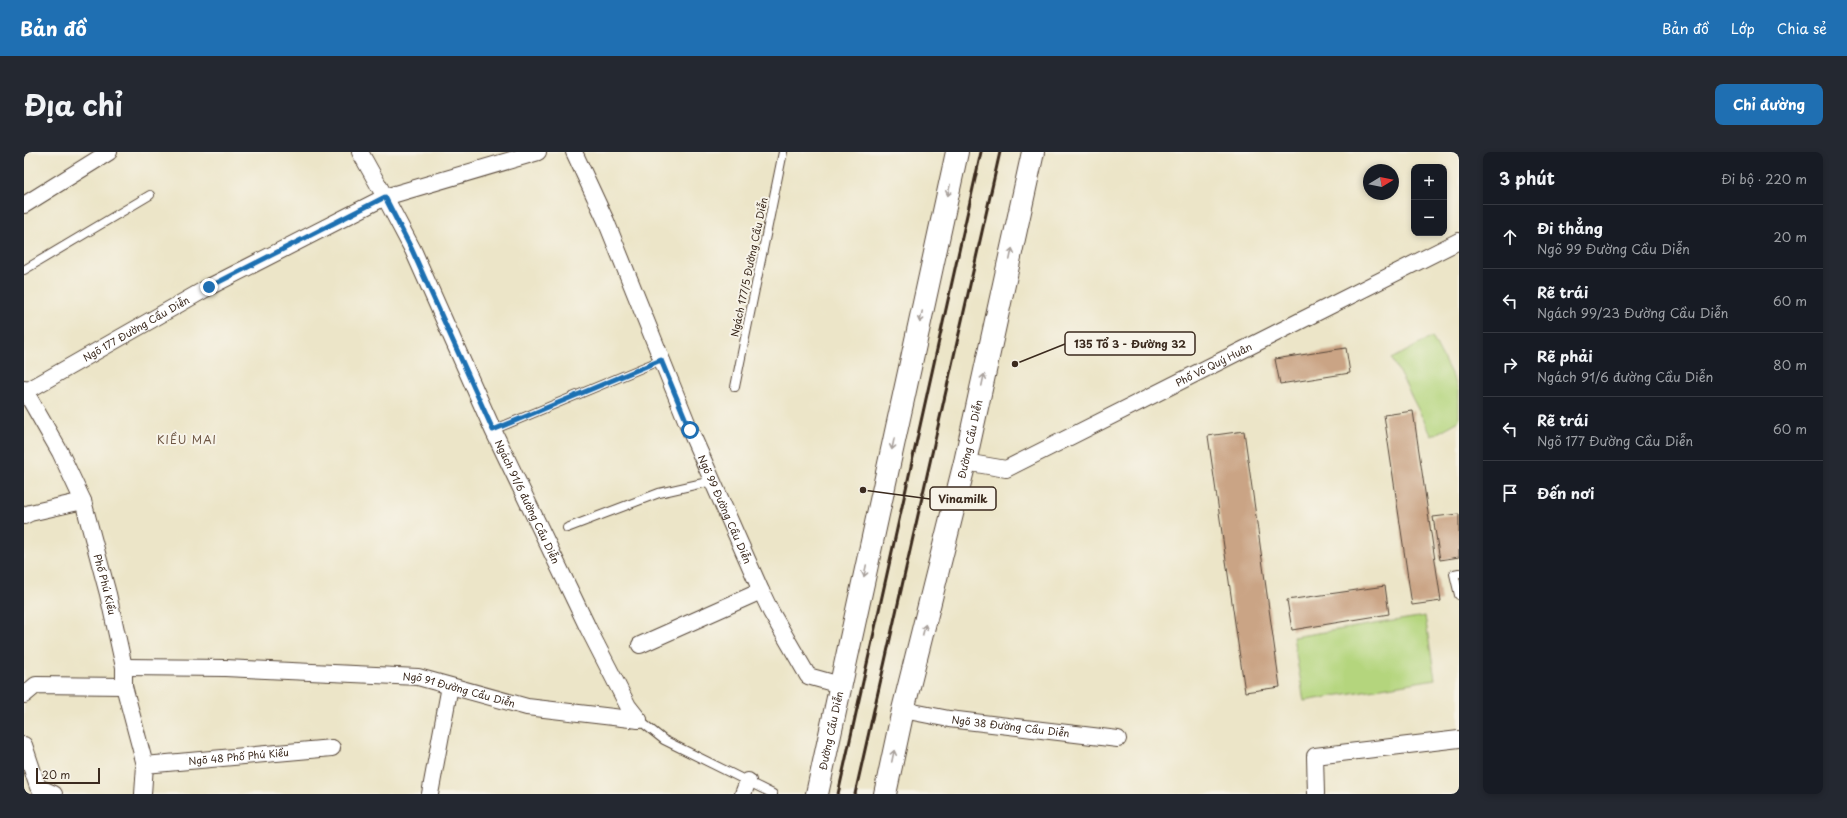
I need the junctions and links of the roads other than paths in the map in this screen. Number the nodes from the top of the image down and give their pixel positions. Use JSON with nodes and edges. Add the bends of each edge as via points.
{"nodes":[{"id":1,"x":109,"y":152,"type":"edge"},
{"id":2,"x":360,"y":152,"type":"edge"},
{"id":3,"x":538,"y":152,"type":"edge"},
{"id":4,"x":574,"y":152,"type":"edge"},
{"id":5,"x":783,"y":152,"type":"edge"},
{"id":6,"x":957,"y":152,"type":"edge"},
{"id":7,"x":1033,"y":152,"type":"edge"},
{"id":8,"x":150,"y":195,"type":"dead end"},
{"id":9,"x":385,"y":197,"type":"junction"},
{"id":10,"x":24,"y":205,"type":"edge"},
{"id":11,"x":1459,"y":241,"type":"edge"},
{"id":12,"x":24,"y":270,"type":"edge"},
{"id":13,"x":661,"y":360,"type":"junction"},
{"id":14,"x":735,"y":387,"type":"dead end"},
{"id":15,"x":25,"y":390,"type":"edge"},
{"id":16,"x":493,"y":430,"type":"junction"},
{"id":17,"x":965,"y":462,"type":"junction"},
{"id":18,"x":712,"y":481,"type":"junction"},
{"id":19,"x":83,"y":501,"type":"junction"},
{"id":20,"x":24,"y":516,"type":"edge"},
{"id":21,"x":568,"y":528,"type":"dead end"},
{"id":22,"x":1459,"y":573,"type":"edge"},
{"id":23,"x":761,"y":591,"type":"junction"},
{"id":24,"x":1459,"y":595,"type":"edge"},
{"id":25,"x":640,"y":645,"type":"dead end"},
{"id":26,"x":124,"y":667,"type":"junction"},
{"id":27,"x":840,"y":685,"type":"junction"},
{"id":28,"x":124,"y":686,"type":"junction"},
{"id":29,"x":450,"y":686,"type":"junction"},
{"id":30,"x":24,"y":695,"type":"edge"},
{"id":31,"x":903,"y":710,"type":"junction"},
{"id":32,"x":639,"y":720,"type":"junction"},
{"id":33,"x":1118,"y":739,"type":"dead end"},
{"id":34,"x":1459,"y":739,"type":"edge"},
{"id":35,"x":24,"y":745,"type":"edge"},
{"id":36,"x":332,"y":748,"type":"dead end"},
{"id":37,"x":145,"y":765,"type":"junction"},
{"id":38,"x":745,"y":788,"type":"edge"},
{"id":39,"x":54,"y":794,"type":"edge"},
{"id":40,"x":143,"y":794,"type":"edge"},
{"id":41,"x":430,"y":794,"type":"edge"},
{"id":42,"x":774,"y":794,"type":"edge"},
{"id":43,"x":817,"y":794,"type":"edge"},
{"id":44,"x":885,"y":794,"type":"edge"},
{"id":45,"x":1316,"y":794,"type":"edge"}],
"edges":[{"from":1,"to":10,"type":"street"},
{"from":2,"to":9,"type":"street","name":"Ngách 91/6 đường Cầu Diễn"},
{"from":3,"to":9,"type":"street","name":"Ngõ 177 Đường Cầu Diễn"},
{"from":4,"to":13,"type":"street","name":"Ngõ 99 Đường Cầu Diễn","via":[[606,220]]},
{"from":5,"to":14,"type":"lane","name":"Ngách 177/5 Đường Cầu Diễn"},
{"from":6,"to":27,"type":"highway","name":"Đường Cầu Diễn","one_way":true},
{"from":17,"to":7,"type":"highway","name":"Đường Cầu Diễn","one_way":true},
{"from":8,"to":12,"type":"lane"},
{"from":9,"to":15,"type":"street","name":"Ngõ 177 Đường Cầu Diễn","via":[[209,287]]},
{"from":9,"to":16,"type":"street","name":"Ngách 91/6 đường Cầu Diễn","via":[[412,250]]},
{"from":11,"to":17,"type":"street","name":"Phố Võ Quý Huân","via":[[1006,469]]},
{"from":13,"to":16,"type":"lane"},
{"from":13,"to":18,"type":"street","name":"Ngõ 99 Đường Cầu Diễn"},
{"from":15,"to":19,"type":"street","name":"Phố Phú Kiều","via":[[60,452]]},
{"from":16,"to":32,"type":"street","name":"Ngách 91/6 đường Cầu Diễn","via":[[588,628],[628,706]]},
{"from":31,"to":17,"type":"highway","name":"Đường Cầu Diễn","one_way":true},
{"from":18,"to":21,"type":"lane","via":[[659,493]]},
{"from":18,"to":23,"type":"street","name":"Ngõ 99 Đường Cầu Diễn"},
{"from":19,"to":20,"type":"street"},
{"from":19,"to":26,"type":"street","name":"Phố Phú Kiều"},
{"from":22,"to":24,"type":"lane","via":[[1454,574]]},
{"from":23,"to":25,"type":"street"},
{"from":23,"to":27,"type":"street","name":"Ngõ 99 Đường Cầu Diễn","via":[[808,676]]},
{"from":26,"to":28,"type":"street","name":"Phố Phú Kiều"},
{"from":26,"to":29,"type":"street","name":"Ngõ 91 Đường Cầu Diễn","via":[[225,668],[418,677]]},
{"from":27,"to":43,"type":"highway","name":"Đường Cầu Diễn"},
{"from":28,"to":30,"type":"street","via":[[36,685]]},
{"from":28,"to":37,"type":"street","name":"Phố Phú Kiều"},
{"from":29,"to":32,"type":"street","name":"Ngõ 91 Đường Cầu Diễn","via":[[527,707]]},
{"from":29,"to":41,"type":"street"},
{"from":31,"to":33,"type":"street","name":"Ngõ 38 Đường Cầu Diễn","via":[[949,719]]},
{"from":44,"to":31,"type":"highway","name":"Đường Cầu Diễn","one_way":true},
{"from":32,"to":38,"type":"lane","via":[[664,740]]},
{"from":34,"to":45,"type":"street","via":[[1315,756]]},
{"from":35,"to":39,"type":"street","via":[[38,787]]},
{"from":36,"to":37,"type":"street","name":"Ngõ 48 Phố Phú Kiều"},
{"from":37,"to":40,"type":"street","name":"Phố Phú Kiều"},
{"from":38,"to":42,"type":"lane"}]}
